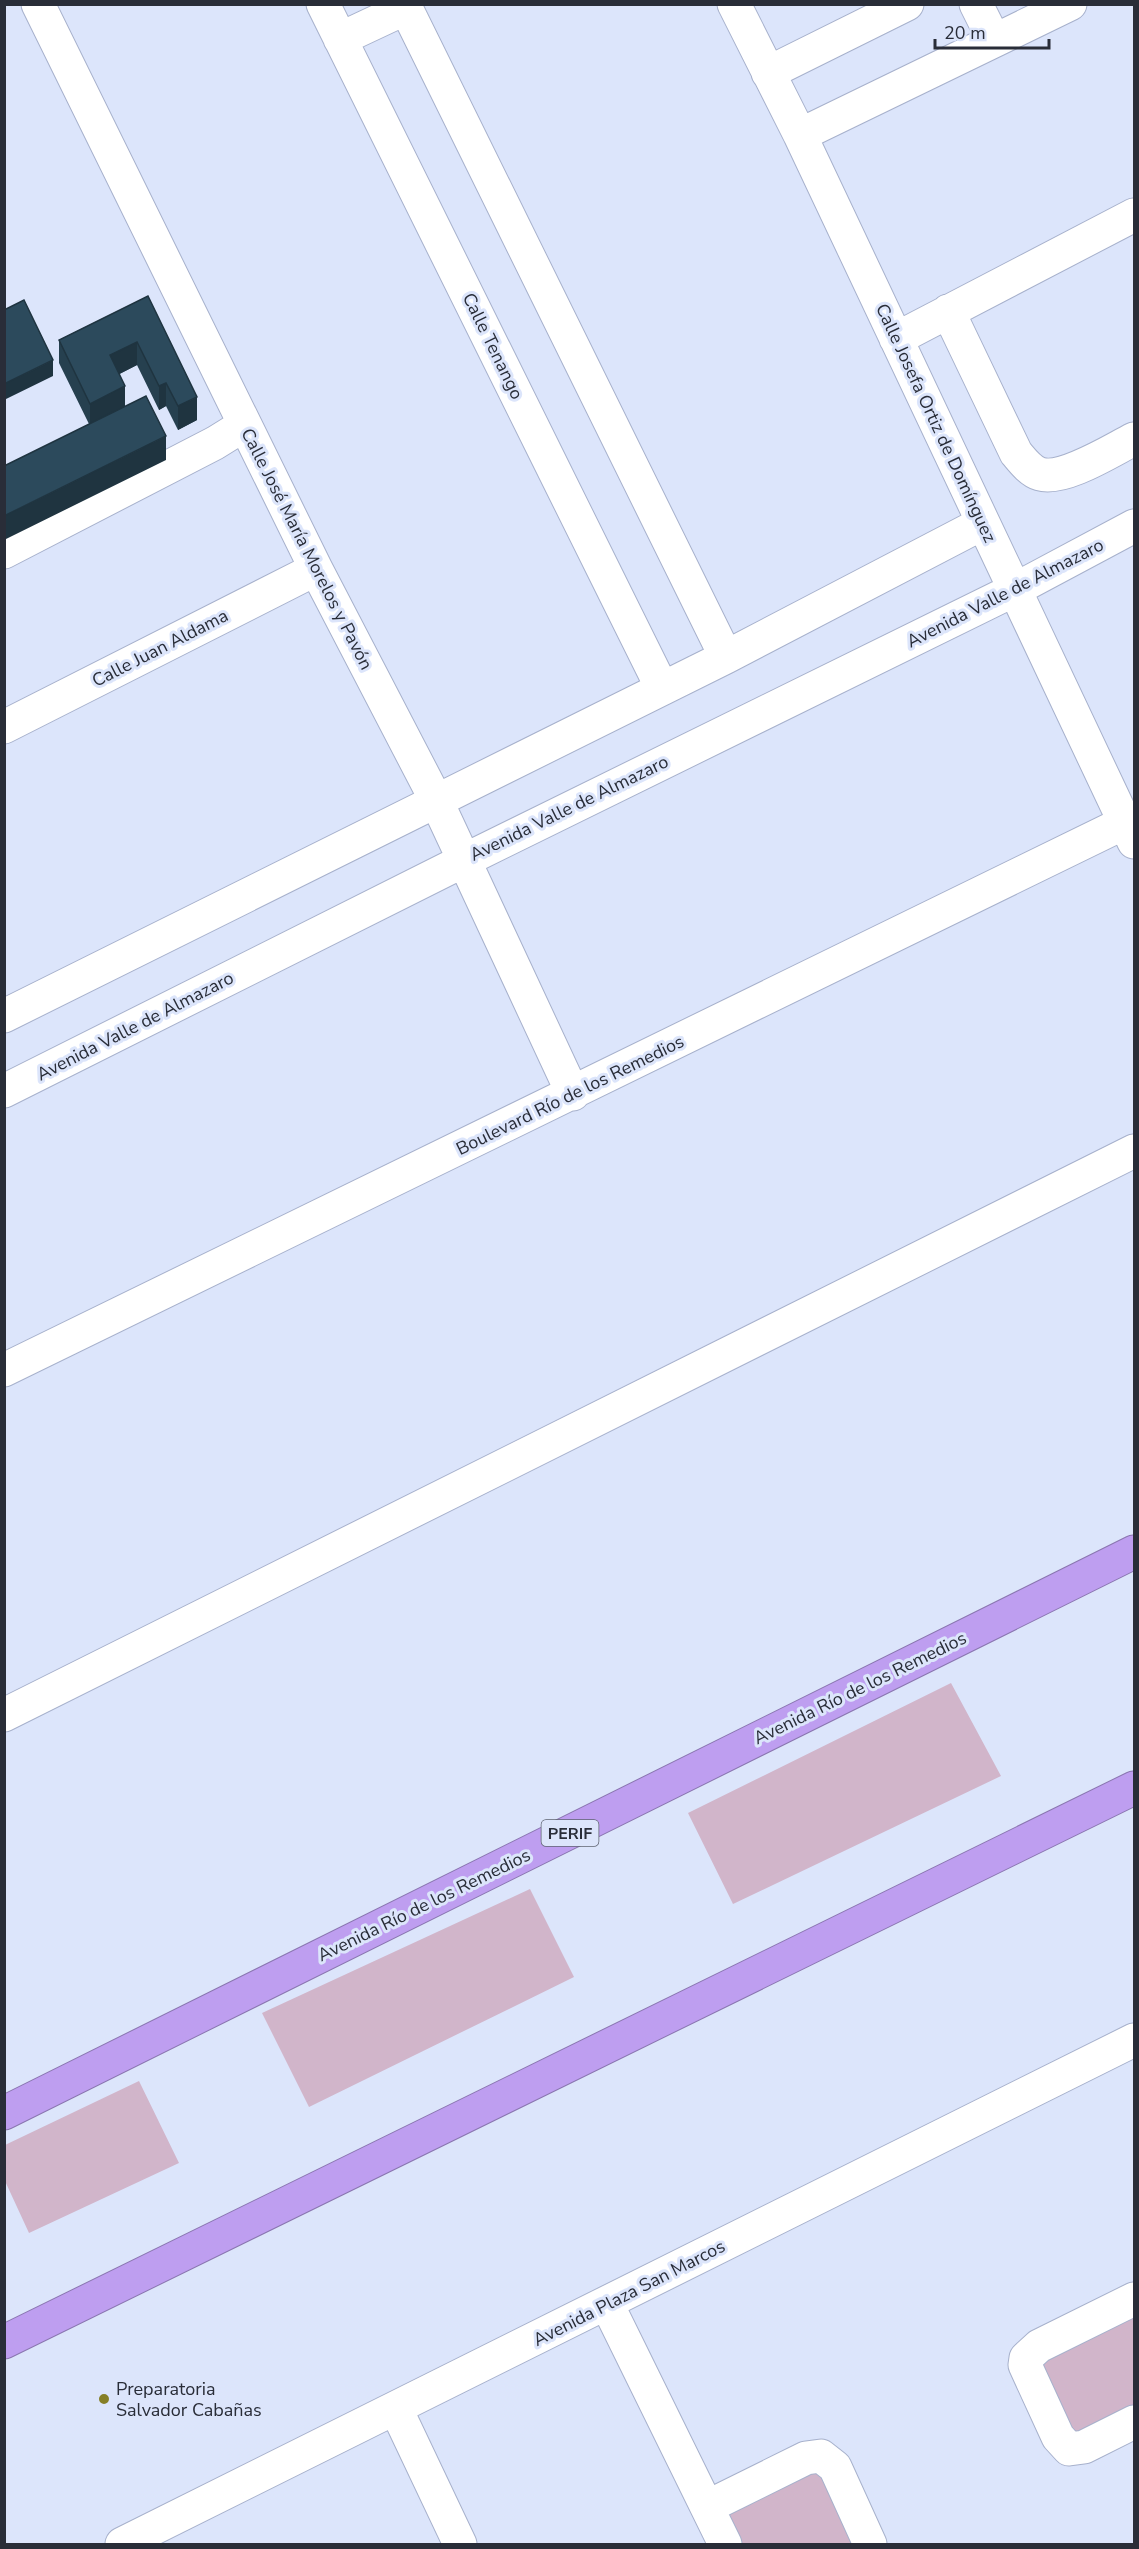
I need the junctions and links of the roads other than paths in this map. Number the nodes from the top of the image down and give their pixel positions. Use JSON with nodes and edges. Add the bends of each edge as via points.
{"nodes":[{"id":1,"x":38,"y":4,"type":"edge"},
{"id":2,"x":323,"y":4,"type":"edge"},
{"id":3,"x":734,"y":4,"type":"edge"},
{"id":4,"x":907,"y":4,"type":"edge"},
{"id":5,"x":976,"y":4,"type":"edge"},
{"id":6,"x":1070,"y":4,"type":"edge"},
{"id":7,"x":405,"y":6,"type":"edge"},
{"id":8,"x":340,"y":39,"type":"junction"},
{"id":9,"x":994,"y":40,"type":"junction"},
{"id":10,"x":768,"y":73,"type":"junction"},
{"id":11,"x":800,"y":135,"type":"junction"},
{"id":12,"x":1134,"y":215,"type":"edge"},
{"id":13,"x":948,"y":311,"type":"junction"},
{"id":14,"x":896,"y":339,"type":"junction"},
{"id":15,"x":244,"y":425,"type":"junction"},
{"id":16,"x":1134,"y":439,"type":"edge"},
{"id":17,"x":983,"y":523,"type":"junction"},
{"id":18,"x":1134,"y":526,"type":"edge"},
{"id":19,"x":4,"y":552,"type":"edge"},
{"id":20,"x":316,"y":569,"type":"junction"},
{"id":21,"x":1016,"y":589,"type":"junction"},
{"id":22,"x":726,"y":657,"type":"junction"},
{"id":23,"x":662,"y":688,"type":"junction"},
{"id":24,"x":4,"y":727,"type":"edge"},
{"id":25,"x":436,"y":800,"type":"junction"},
{"id":26,"x":1131,"y":828,"type":"edge"},
{"id":27,"x":465,"y":860,"type":"junction"},
{"id":28,"x":4,"y":1016,"type":"edge"},
{"id":29,"x":4,"y":1091,"type":"edge"},
{"id":30,"x":573,"y":1094,"type":"junction"},
{"id":31,"x":1134,"y":1151,"type":"edge"},
{"id":32,"x":4,"y":1370,"type":"edge"},
{"id":33,"x":1134,"y":1552,"type":"edge"},
{"id":34,"x":4,"y":1715,"type":"edge"},
{"id":35,"x":1134,"y":1788,"type":"edge"},
{"id":36,"x":1134,"y":2040,"type":"edge"},
{"id":37,"x":4,"y":2114,"type":"edge"},
{"id":38,"x":1134,"y":2299,"type":"edge"},
{"id":39,"x":607,"y":2304,"type":"junction"},
{"id":40,"x":4,"y":2342,"type":"edge"},
{"id":41,"x":396,"y":2409,"type":"junction"},
{"id":42,"x":1134,"y":2422,"type":"edge"},
{"id":43,"x":706,"y":2507,"type":"junction"},
{"id":44,"x":122,"y":2544,"type":"edge"},
{"id":45,"x":460,"y":2544,"type":"edge"},
{"id":46,"x":725,"y":2544,"type":"edge"},
{"id":47,"x":870,"y":2544,"type":"edge"}],
"edges":[{"from":1,"to":15,"type":"street","name":"Calle José María Morelos y Pavón"},
{"from":2,"to":8,"type":"street","name":"Calle Tenango"},
{"from":3,"to":10,"type":"street","name":"Calle Josefa Ortiz de Domínguez"},
{"from":4,"to":10,"type":"street"},
{"from":5,"to":9,"type":"street"},
{"from":6,"to":9,"type":"street"},
{"from":7,"to":8,"type":"street"},
{"from":7,"to":22,"type":"street"},
{"from":8,"to":23,"type":"street","name":"Calle Tenango"},
{"from":9,"to":11,"type":"street"},
{"from":10,"to":11,"type":"street","name":"Calle Josefa Ortiz de Domínguez"},
{"from":11,"to":14,"type":"street","name":"Calle Josefa Ortiz de Domínguez"},
{"from":12,"to":13,"type":"street"},
{"from":13,"to":14,"type":"street"},
{"from":13,"to":16,"type":"street","via":[[1016,453],[1039,474],[1068,471]]},
{"from":14,"to":17,"type":"street","name":"Calle Josefa Ortiz de Domínguez"},
{"from":15,"to":19,"type":"street"},
{"from":15,"to":20,"type":"street","name":"Calle José María Morelos y Pavón"},
{"from":17,"to":21,"type":"street","name":"Calle Josefa Ortiz de Domínguez"},
{"from":17,"to":22,"type":"street"},
{"from":18,"to":21,"type":"street","name":"Avenida Valle de Almazaro"},
{"from":20,"to":24,"type":"street","name":"Calle Juan Aldama"},
{"from":20,"to":25,"type":"street","name":"Calle José María Morelos y Pavón"},
{"from":21,"to":26,"type":"street","name":"Calle Josefa Ortiz de Domínguez"},
{"from":21,"to":27,"type":"street","name":"Avenida Valle de Almazaro"},
{"from":22,"to":23,"type":"street"},
{"from":23,"to":25,"type":"street"},
{"from":25,"to":27,"type":"street","name":"Calle José María Morelos y Pavón"},
{"from":25,"to":28,"type":"street"},
{"from":26,"to":30,"type":"street","name":"Boulevard Río de los Remedios"},
{"from":27,"to":29,"type":"street","name":"Avenida Valle de Almazaro"},
{"from":27,"to":30,"type":"street","name":"Calle José María Morelos y Pavón"},
{"from":30,"to":32,"type":"street","name":"Boulevard Río de los Remedios"},
{"from":31,"to":34,"type":"street"},
{"from":33,"to":37,"type":"highway","name":"Avenida Río de los Remedios","number":"PERIF"},
{"from":35,"to":40,"type":"highway"},
{"from":36,"to":39,"type":"street","name":"Avenida Plaza San Marcos"},
{"from":38,"to":42,"type":"street","via":[[1039,2346],[1026,2358],[1025,2365],[1058,2437],[1069,2449],[1084,2447]]},
{"from":39,"to":41,"type":"street","name":"Avenida Plaza San Marcos"},
{"from":39,"to":43,"type":"street"},
{"from":41,"to":44,"type":"street","name":"Avenida Plaza San Marcos"},
{"from":41,"to":45,"type":"street"},
{"from":43,"to":46,"type":"street"},
{"from":43,"to":47,"type":"street","via":[[806,2458],[821,2456],[835,2467]]}]}
